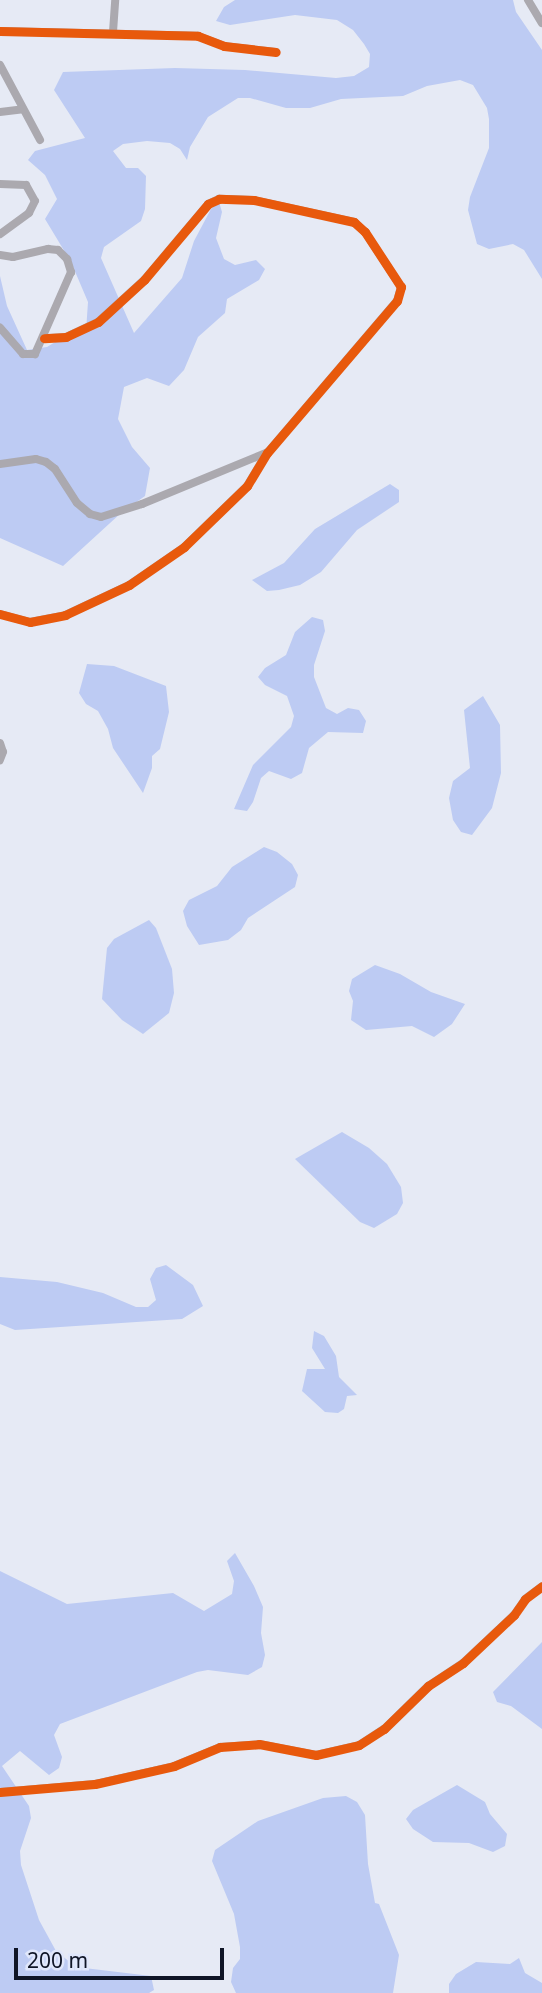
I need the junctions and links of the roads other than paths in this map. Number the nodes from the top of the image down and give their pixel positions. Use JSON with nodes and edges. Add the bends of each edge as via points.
{"nodes":[{"id":1,"x":115,"y":0,"type":"edge"},
{"id":2,"x":528,"y":0,"type":"edge"},
{"id":3,"x":542,"y":23,"type":"edge"},
{"id":4,"x":0,"y":31,"type":"edge"},
{"id":5,"x":113,"y":32,"type":"junction"},
{"id":6,"x":276,"y":52,"type":"dead end"},
{"id":7,"x":0,"y":65,"type":"edge"},
{"id":8,"x":23,"y":109,"type":"junction"},
{"id":9,"x":0,"y":113,"type":"edge"},
{"id":10,"x":40,"y":140,"type":"dead end"},
{"id":11,"x":0,"y":184,"type":"edge"},
{"id":12,"x":0,"y":234,"type":"edge"},
{"id":13,"x":0,"y":255,"type":"edge"},
{"id":14,"x":0,"y":328,"type":"edge"},
{"id":15,"x":44,"y":338,"type":"junction"},
{"id":16,"x":267,"y":453,"type":"junction"},
{"id":17,"x":0,"y":464,"type":"edge"},
{"id":18,"x":0,"y":614,"type":"edge"},
{"id":19,"x":0,"y":743,"type":"edge"},
{"id":20,"x":0,"y":760,"type":"edge"},
{"id":21,"x":542,"y":1586,"type":"edge"},
{"id":22,"x":0,"y":1792,"type":"edge"}],
"edges":[{"from":1,"to":5,"type":"street"},
{"from":2,"to":3,"type":"street"},
{"from":4,"to":5,"type":"street"},
{"from":5,"to":6,"type":"street","via":[[198,36],[224,46]]},
{"from":7,"to":8,"type":"street"},
{"from":8,"to":9,"type":"street"},
{"from":8,"to":10,"type":"street"},
{"from":11,"to":12,"type":"street","via":[[26,185],[35,201],[29,213]]},
{"from":13,"to":15,"type":"street","via":[[13,257],[48,249],[58,250],[67,259],[68,284]]},
{"from":14,"to":15,"type":"street","via":[[27,356],[36,354]]},
{"from":15,"to":16,"type":"street","via":[[66,337],[98,322],[156,266],[208,204],[219,199],[254,200],[354,222],[399,282],[401,294]]},
{"from":16,"to":17,"type":"street","via":[[101,517],[78,503],[46,462],[36,458]]},
{"from":16,"to":18,"type":"street","via":[[247,486],[184,547],[130,585],[43,621],[17,621]]},
{"from":19,"to":20,"type":"street"},
{"from":21,"to":22,"type":"street","via":[[463,1663],[359,1745],[316,1755],[259,1744],[220,1747],[174,1766],[95,1784]]}]}
